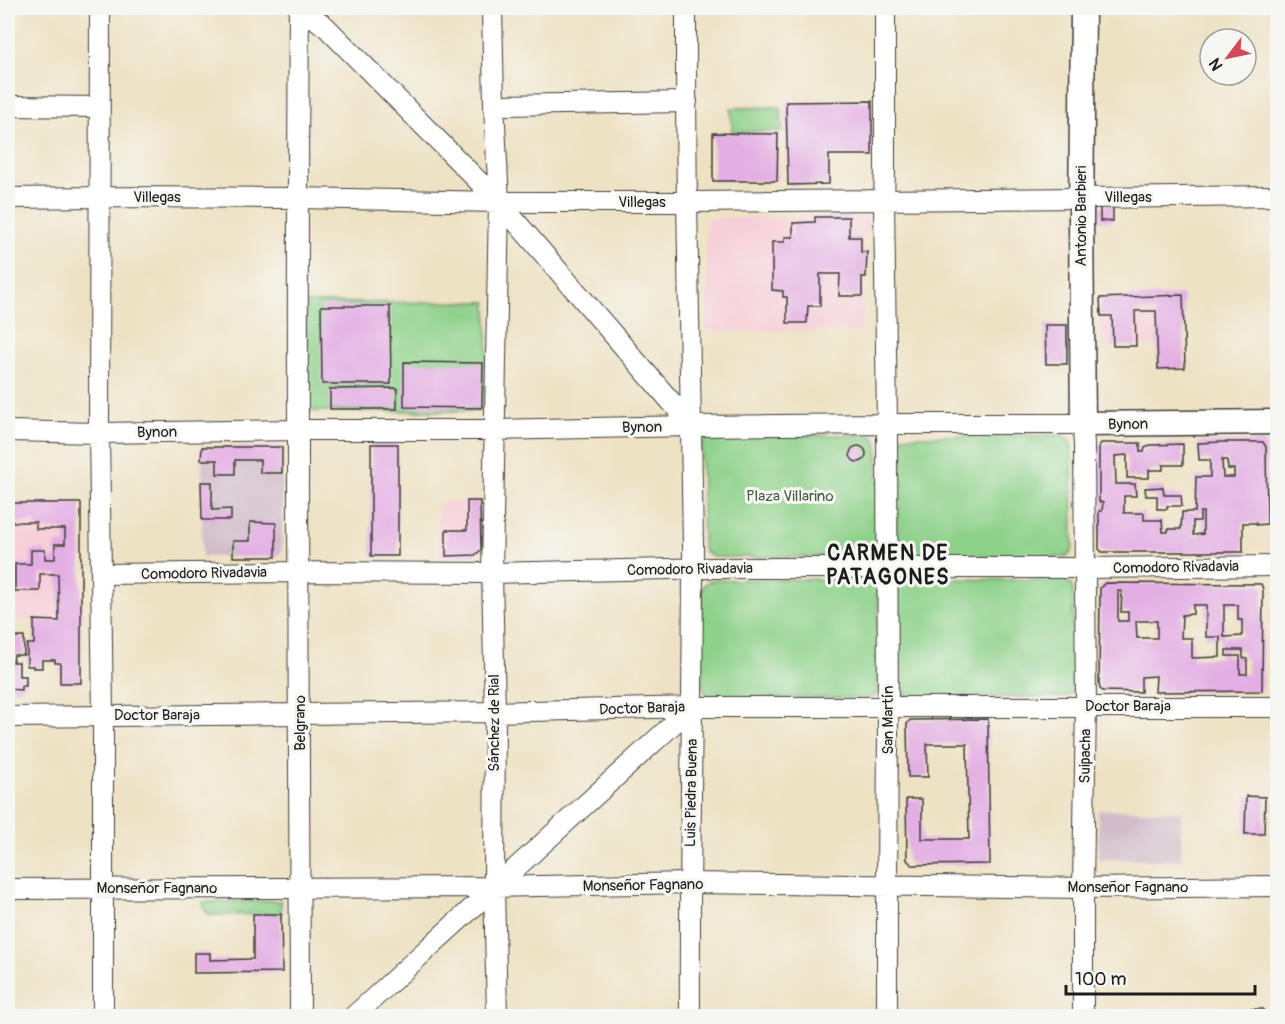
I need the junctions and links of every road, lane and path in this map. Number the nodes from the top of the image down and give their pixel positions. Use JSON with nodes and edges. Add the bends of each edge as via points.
{"nodes":[{"id":1,"x":100,"y":8,"type":"edge"},
{"id":2,"x":300,"y":8,"type":"edge"},
{"id":3,"x":492,"y":8,"type":"edge"},
{"id":4,"x":686,"y":8,"type":"edge"},
{"id":5,"x":885,"y":8,"type":"edge"},
{"id":6,"x":1083,"y":8,"type":"edge"},
{"id":7,"x":687,"y":102,"type":"junction"},
{"id":8,"x":494,"y":105,"type":"junction"},
{"id":9,"x":8,"y":106,"type":"edge"},
{"id":10,"x":100,"y":107,"type":"junction"},
{"id":11,"x":1278,"y":196,"type":"edge"},
{"id":12,"x":101,"y":197,"type":"junction"},
{"id":13,"x":1081,"y":197,"type":"junction"},
{"id":14,"x":8,"y":198,"type":"edge"},
{"id":15,"x":297,"y":198,"type":"junction"},
{"id":16,"x":884,"y":200,"type":"junction"},
{"id":17,"x":499,"y":202,"type":"junction"},
{"id":18,"x":687,"y":202,"type":"junction"},
{"id":19,"x":1278,"y":422,"type":"edge"},
{"id":20,"x":887,"y":424,"type":"junction"},
{"id":21,"x":1083,"y":424,"type":"junction"},
{"id":22,"x":692,"y":426,"type":"junction"},
{"id":23,"x":297,"y":430,"type":"junction"},
{"id":24,"x":494,"y":430,"type":"junction"},
{"id":25,"x":8,"y":431,"type":"edge"},
{"id":26,"x":99,"y":433,"type":"junction"},
{"id":27,"x":1278,"y":566,"type":"edge"},
{"id":28,"x":693,"y":568,"type":"junction"},
{"id":29,"x":887,"y":568,"type":"junction"},
{"id":30,"x":1084,"y":568,"type":"junction"},
{"id":31,"x":299,"y":573,"type":"junction"},
{"id":32,"x":492,"y":573,"type":"junction"},
{"id":33,"x":102,"y":574,"type":"junction"},
{"id":34,"x":888,"y":706,"type":"junction"},
{"id":35,"x":1086,"y":706,"type":"junction"},
{"id":36,"x":1278,"y":706,"type":"edge"},
{"id":37,"x":692,"y":707,"type":"junction"},
{"id":38,"x":495,"y":712,"type":"junction"},
{"id":39,"x":300,"y":714,"type":"junction"},
{"id":40,"x":103,"y":715,"type":"junction"},
{"id":41,"x":8,"y":717,"type":"edge"},
{"id":42,"x":689,"y":883,"type":"junction"},
{"id":43,"x":887,"y":885,"type":"junction"},
{"id":44,"x":1278,"y":885,"type":"edge"},
{"id":45,"x":494,"y":887,"type":"junction"},
{"id":46,"x":104,"y":888,"type":"junction"},
{"id":47,"x":300,"y":888,"type":"junction"},
{"id":48,"x":1083,"y":888,"type":"junction"},
{"id":49,"x":8,"y":889,"type":"edge"},
{"id":50,"x":103,"y":1017,"type":"edge"},
{"id":51,"x":300,"y":1017,"type":"edge"},
{"id":52,"x":354,"y":1017,"type":"edge"},
{"id":53,"x":497,"y":1017,"type":"edge"},
{"id":54,"x":690,"y":1017,"type":"edge"},
{"id":55,"x":887,"y":1017,"type":"edge"},
{"id":56,"x":1083,"y":1017,"type":"edge"}],
"edges":[{"from":1,"to":10,"type":"street"},
{"from":2,"to":15,"type":"street","name":"Belgrano"},
{"from":2,"to":17,"type":"street","via":[[326,27]]},
{"from":3,"to":8,"type":"street","name":"Sánchez de Rial"},
{"from":4,"to":7,"type":"street","name":"Luis Piedra Buena"},
{"from":5,"to":16,"type":"street","name":"San Martín"},
{"from":6,"to":13,"type":"main road","name":"Antonio Barbieri"},
{"from":7,"to":8,"type":"street"},
{"from":7,"to":18,"type":"street","name":"Luis Piedra Buena"},
{"from":8,"to":17,"type":"street","name":"Sánchez de Rial"},
{"from":9,"to":10,"type":"street"},
{"from":10,"to":12,"type":"street"},
{"from":11,"to":13,"type":"street","name":"Villegas"},
{"from":12,"to":14,"type":"street","name":"Villegas"},
{"from":12,"to":15,"type":"street","name":"Villegas"},
{"from":12,"to":26,"type":"street"},
{"from":13,"to":16,"type":"street","name":"Villegas"},
{"from":13,"to":21,"type":"main road","name":"Antonio Barbieri"},
{"from":15,"to":17,"type":"street","name":"Villegas"},
{"from":15,"to":23,"type":"street","name":"Belgrano"},
{"from":16,"to":18,"type":"street","name":"Villegas"},
{"from":16,"to":20,"type":"street","name":"San Martín"},
{"from":17,"to":18,"type":"street","name":"Villegas"},
{"from":17,"to":22,"type":"street"},
{"from":17,"to":24,"type":"street","name":"Sánchez de Rial"},
{"from":18,"to":22,"type":"street","name":"Luis Piedra Buena"},
{"from":19,"to":21,"type":"main road","name":"Bynon"},
{"from":20,"to":21,"type":"street","name":"Bynon"},
{"from":20,"to":22,"type":"street","name":"Bynon"},
{"from":20,"to":29,"type":"street","name":"San Martín"},
{"from":21,"to":30,"type":"street","name":"Suipacha"},
{"from":22,"to":24,"type":"street","name":"Bynon"},
{"from":22,"to":28,"type":"street","name":"Luis Piedra Buena"},
{"from":23,"to":24,"type":"street","name":"Bynon"},
{"from":23,"to":26,"type":"street","name":"Bynon"},
{"from":23,"to":31,"type":"street","name":"Belgrano"},
{"from":24,"to":32,"type":"street","name":"Sánchez de Rial"},
{"from":25,"to":26,"type":"street","name":"Bynon"},
{"from":26,"to":33,"type":"street"},
{"from":27,"to":30,"type":"street","name":"Comodoro Rivadavia"},
{"from":28,"to":29,"type":"street","name":"Comodoro Rivadavia"},
{"from":28,"to":32,"type":"street","name":"Comodoro Rivadavia"},
{"from":28,"to":37,"type":"street","name":"Luis Piedra Buena"},
{"from":29,"to":30,"type":"street","name":"Comodoro Rivadavia"},
{"from":29,"to":34,"type":"street","name":"San Martín"},
{"from":30,"to":35,"type":"street","name":"Suipacha"},
{"from":31,"to":32,"type":"street","name":"Comodoro Rivadavia"},
{"from":31,"to":33,"type":"street","name":"Comodoro Rivadavia"},
{"from":31,"to":39,"type":"street","name":"Belgrano"},
{"from":32,"to":38,"type":"street","name":"Sánchez de Rial"},
{"from":33,"to":40,"type":"street"},
{"from":34,"to":35,"type":"street","name":"Doctor Baraja"},
{"from":34,"to":37,"type":"street","name":"Doctor Baraja"},
{"from":34,"to":43,"type":"street","name":"San Martín"},
{"from":35,"to":36,"type":"street","name":"Doctor Baraja"},
{"from":35,"to":48,"type":"street","name":"Suipacha"},
{"from":37,"to":38,"type":"street","name":"Doctor Baraja"},
{"from":37,"to":42,"type":"street","name":"Luis Piedra Buena"},
{"from":37,"to":45,"type":"street"},
{"from":38,"to":39,"type":"street","name":"Doctor Baraja"},
{"from":38,"to":45,"type":"street","name":"Sánchez de Rial"},
{"from":39,"to":40,"type":"street","name":"Doctor Baraja"},
{"from":39,"to":47,"type":"street","name":"Belgrano"},
{"from":40,"to":41,"type":"street","name":"Doctor Baraja"},
{"from":40,"to":46,"type":"street"},
{"from":42,"to":43,"type":"street","name":"Monseñor Fagnano"},
{"from":42,"to":45,"type":"street","name":"Monseñor Fagnano"},
{"from":42,"to":54,"type":"street","name":"Luis Piedra Buena"},
{"from":43,"to":48,"type":"street","name":"Monseñor Fagnano"},
{"from":43,"to":55,"type":"street","name":"San Martín"},
{"from":44,"to":48,"type":"street","name":"Monseñor Fagnano"},
{"from":45,"to":47,"type":"street","name":"Monseñor Fagnano"},
{"from":45,"to":52,"type":"street"},
{"from":45,"to":53,"type":"street","name":"Sánchez de Rial"},
{"from":46,"to":47,"type":"street","name":"Monseñor Fagnano"},
{"from":46,"to":49,"type":"street","name":"Monseñor Fagnano"},
{"from":46,"to":50,"type":"street"},
{"from":47,"to":51,"type":"street","name":"Belgrano"},
{"from":48,"to":56,"type":"street","name":"Suipacha"}]}
